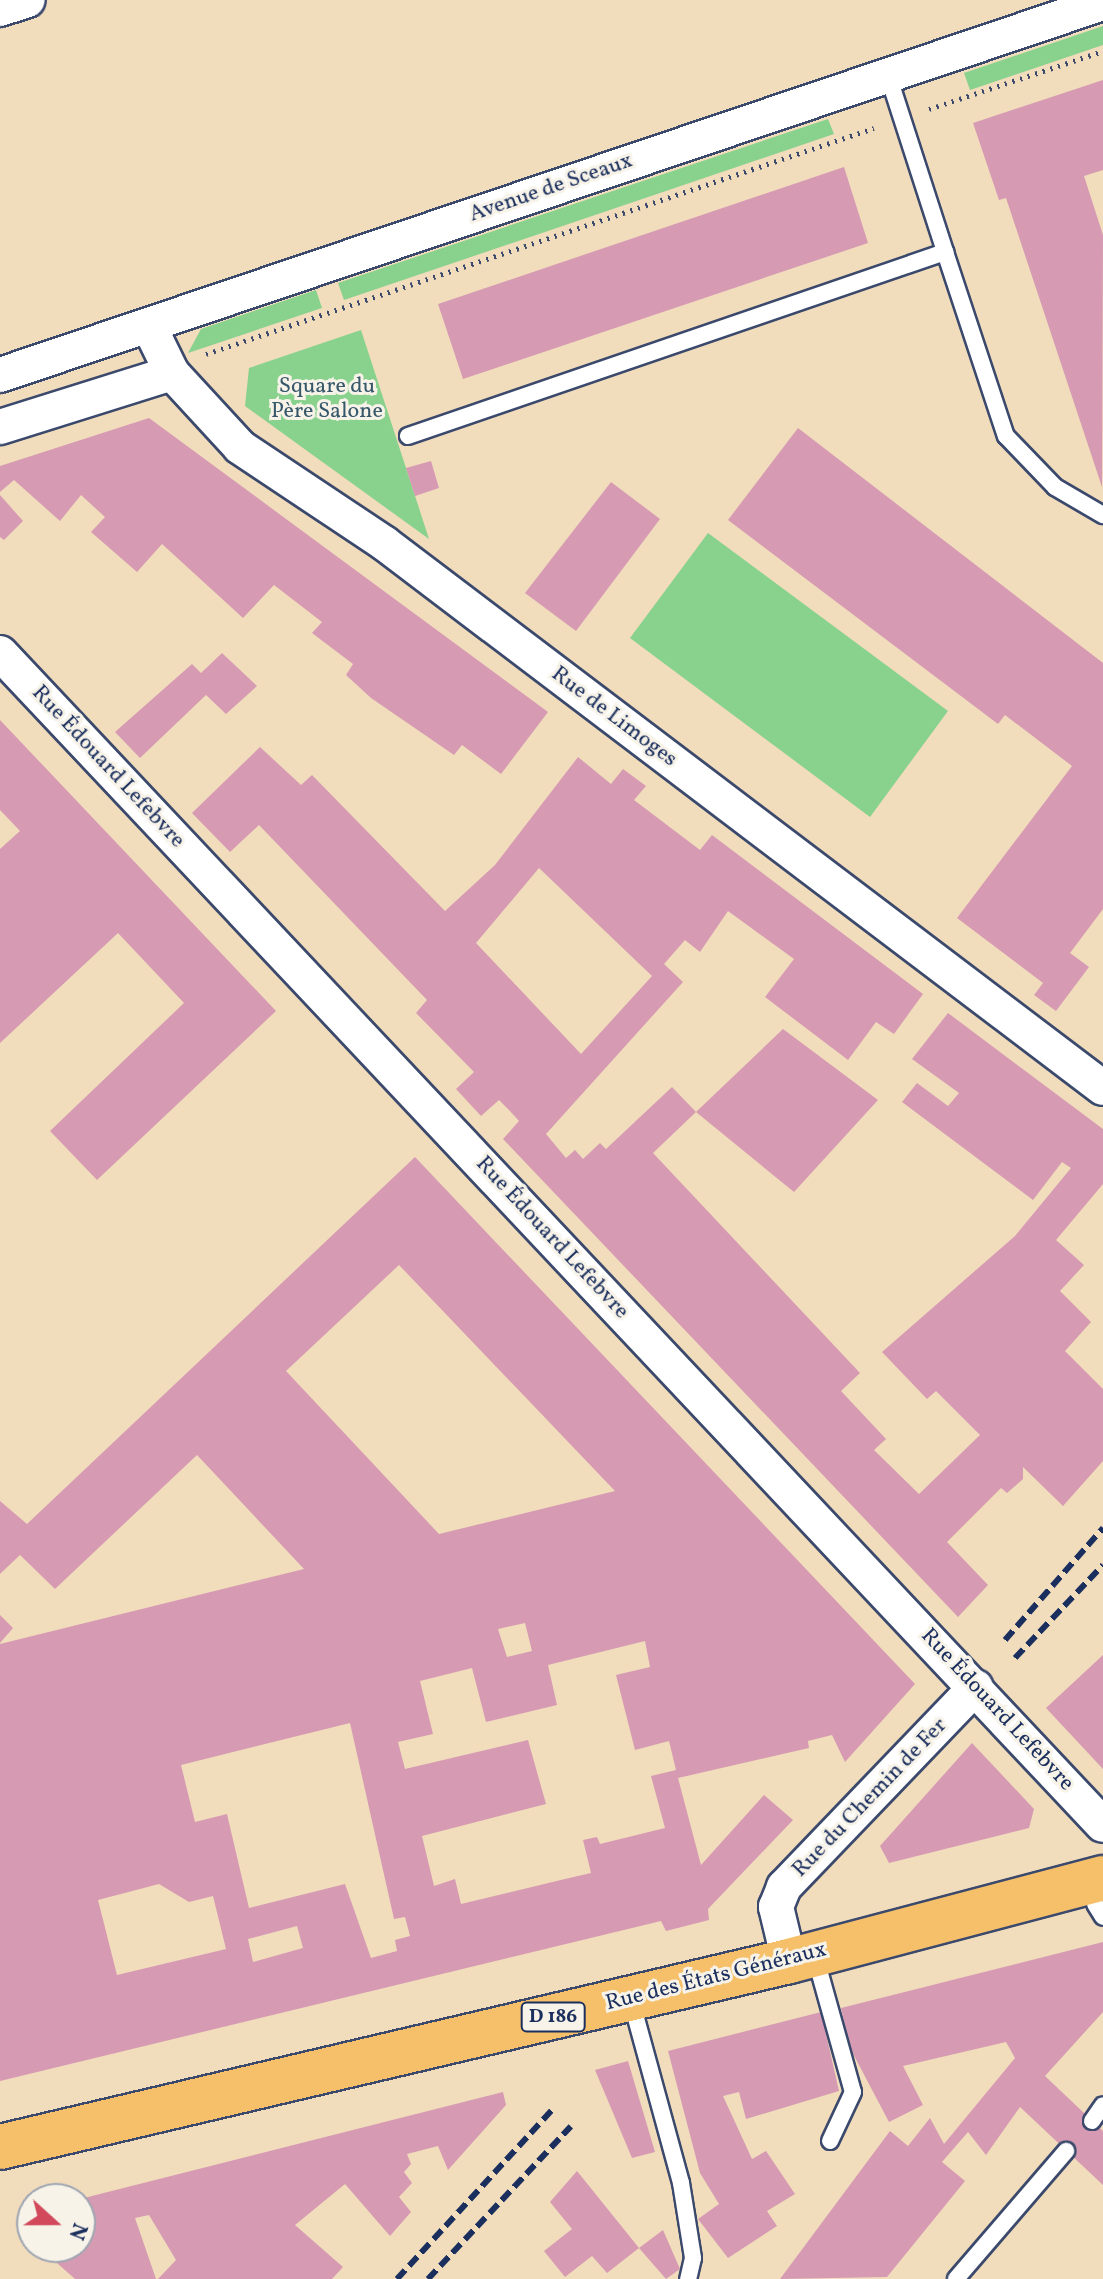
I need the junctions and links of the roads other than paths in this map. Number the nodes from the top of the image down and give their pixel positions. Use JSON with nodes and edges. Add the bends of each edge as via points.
{"nodes":[{"id":1,"x":28,"y":0,"type":"edge"},
{"id":2,"x":1103,"y":3,"type":"edge"},
{"id":3,"x":0,"y":9,"type":"edge"},
{"id":4,"x":888,"y":75,"type":"junction"},
{"id":5,"x":945,"y":252,"type":"junction"},
{"id":6,"x":149,"y":326,"type":"junction"},
{"id":7,"x":172,"y":373,"type":"junction"},
{"id":8,"x":0,"y":375,"type":"edge"},
{"id":9,"x":0,"y":427,"type":"edge"},
{"id":10,"x":408,"y":436,"type":"dead end"},
{"id":11,"x":1103,"y":515,"type":"edge"},
{"id":12,"x":0,"y":653,"type":"edge"},
{"id":13,"x":1103,"y":1088,"type":"edge"},
{"id":14,"x":976,"y":1687,"type":"junction"},
{"id":15,"x":1103,"y":1825,"type":"edge"},
{"id":16,"x":1100,"y":1900,"type":"edge"},
{"id":17,"x":802,"y":1957,"type":"junction"},
{"id":18,"x":630,"y":1998,"type":"junction"},
{"id":19,"x":1103,"y":2105,"type":"edge"},
{"id":20,"x":1092,"y":2121,"type":"dead end"},
{"id":21,"x":830,"y":2141,"type":"dead end"},
{"id":22,"x":0,"y":2147,"type":"edge"},
{"id":23,"x":1066,"y":2151,"type":"dead end"},
{"id":24,"x":688,"y":2279,"type":"edge"},
{"id":25,"x":956,"y":2279,"type":"edge"}],
"edges":[{"from":1,"to":3,"type":"street"},
{"from":2,"to":4,"type":"street","name":"Avenue de Sceaux"},
{"from":4,"to":5,"type":"lane"},
{"from":4,"to":6,"type":"street","name":"Avenue de Sceaux"},
{"from":5,"to":10,"type":"lane"},
{"from":5,"to":11,"type":"lane","via":[[1006,436],[1045,479]]},
{"from":6,"to":7,"type":"street","name":"Rue de Limoges"},
{"from":6,"to":8,"type":"street","name":"Avenue de Sceaux"},
{"from":7,"to":9,"type":"street"},
{"from":7,"to":13,"type":"street","name":"Rue de Limoges","via":[[240,447],[384,543]]},
{"from":12,"to":14,"type":"street","name":"Rue Édouard Lefebvre"},
{"from":14,"to":15,"type":"street","name":"Rue Édouard Lefebvre"},
{"from":14,"to":17,"type":"street","name":"Rue du Chemin de Fer","via":[[784,1887],[776,1907]]},
{"from":16,"to":17,"type":"main road","name":"Rue des États Généraux","number":"D 186"},
{"from":17,"to":18,"type":"main road","name":"Rue des États Généraux","number":"D 186"},
{"from":17,"to":21,"type":"lane","via":[[853,2092]]},
{"from":18,"to":22,"type":"main road","name":"Rue des États Généraux","number":"D 186"},
{"from":18,"to":24,"type":"lane","via":[[681,2183],[693,2258]]},
{"from":19,"to":20,"type":"lane"},
{"from":23,"to":25,"type":"lane"}]}
